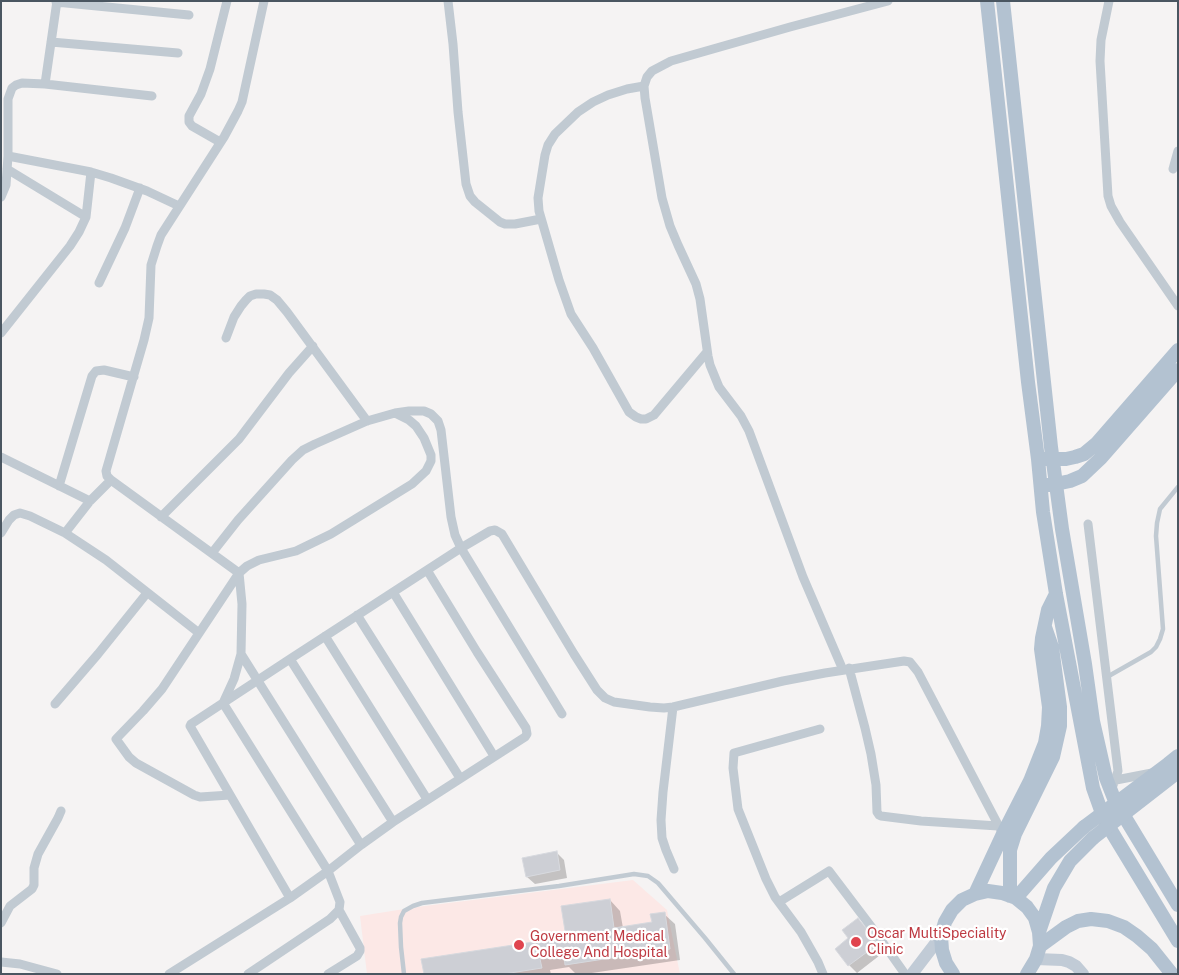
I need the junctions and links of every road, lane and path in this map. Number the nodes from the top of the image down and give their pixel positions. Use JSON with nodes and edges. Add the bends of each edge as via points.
{"nodes":[{"id":1,"x":56,"y":1,"type":"edge"},
{"id":2,"x":227,"y":1,"type":"edge"},
{"id":3,"x":264,"y":1,"type":"edge"},
{"id":4,"x":448,"y":1,"type":"edge"},
{"id":5,"x":888,"y":1,"type":"edge"},
{"id":6,"x":987,"y":1,"type":"edge"},
{"id":7,"x":1003,"y":1,"type":"edge"},
{"id":8,"x":1109,"y":1,"type":"edge"},
{"id":9,"x":189,"y":15,"type":"dead end"},
{"id":10,"x":50,"y":42,"type":"junction"},
{"id":11,"x":178,"y":53,"type":"dead end"},
{"id":12,"x":45,"y":84,"type":"junction"},
{"id":13,"x":644,"y":86,"type":"junction"},
{"id":14,"x":152,"y":96,"type":"dead end"},
{"id":15,"x":220,"y":142,"type":"junction"},
{"id":16,"x":1178,"y":151,"type":"edge"},
{"id":17,"x":8,"y":156,"type":"junction"},
{"id":18,"x":7,"y":169,"type":"junction"},
{"id":19,"x":1173,"y":169,"type":"dead end"},
{"id":20,"x":91,"y":172,"type":"junction"},
{"id":21,"x":4,"y":184,"type":"edge"},
{"id":22,"x":140,"y":188,"type":"junction"},
{"id":23,"x":1,"y":197,"type":"edge"},
{"id":24,"x":180,"y":206,"type":"junction"},
{"id":25,"x":86,"y":217,"type":"junction"},
{"id":26,"x":541,"y":219,"type":"junction"},
{"id":27,"x":98,"y":283,"type":"dead end"},
{"id":28,"x":1178,"y":306,"type":"edge"},
{"id":29,"x":1,"y":333,"type":"edge"},
{"id":30,"x":226,"y":338,"type":"dead end"},
{"id":31,"x":313,"y":346,"type":"junction"},
{"id":32,"x":1178,"y":350,"type":"edge"},
{"id":33,"x":707,"y":352,"type":"junction"},
{"id":34,"x":1178,"y":370,"type":"edge"},
{"id":35,"x":134,"y":378,"type":"junction"},
{"id":36,"x":395,"y":413,"type":"junction"},
{"id":37,"x":367,"y":421,"type":"junction"},
{"id":38,"x":1,"y":457,"type":"edge"},
{"id":39,"x":1038,"y":459,"type":"junction"},
{"id":40,"x":1053,"y":459,"type":"junction"},
{"id":41,"x":111,"y":480,"type":"junction"},
{"id":42,"x":1056,"y":484,"type":"junction"},
{"id":43,"x":1041,"y":485,"type":"junction"},
{"id":44,"x":59,"y":486,"type":"junction"},
{"id":45,"x":1178,"y":487,"type":"edge"},
{"id":46,"x":90,"y":501,"type":"junction"},
{"id":47,"x":161,"y":517,"type":"junction"},
{"id":48,"x":1088,"y":524,"type":"dead end"},
{"id":49,"x":1,"y":533,"type":"edge"},
{"id":50,"x":65,"y":533,"type":"junction"},
{"id":51,"x":461,"y":548,"type":"junction"},
{"id":52,"x":212,"y":553,"type":"junction"},
{"id":53,"x":427,"y":570,"type":"junction"},
{"id":54,"x":239,"y":573,"type":"junction"},
{"id":55,"x":1070,"y":577,"type":"junction"},
{"id":56,"x":393,"y":592,"type":"junction"},
{"id":57,"x":147,"y":593,"type":"junction"},
{"id":58,"x":1056,"y":594,"type":"junction"},
{"id":59,"x":357,"y":615,"type":"junction"},
{"id":60,"x":1044,"y":626,"type":"junction"},
{"id":61,"x":199,"y":634,"type":"junction"},
{"id":62,"x":325,"y":636,"type":"junction"},
{"id":63,"x":241,"y":654,"type":"junction"},
{"id":64,"x":290,"y":658,"type":"junction"},
{"id":65,"x":846,"y":669,"type":"junction"},
{"id":66,"x":1107,"y":677,"type":"junction"},
{"id":67,"x":258,"y":680,"type":"junction"},
{"id":68,"x":223,"y":703,"type":"junction"},
{"id":69,"x":55,"y":704,"type":"dead end"},
{"id":70,"x":673,"y":707,"type":"junction"},
{"id":71,"x":562,"y":714,"type":"dead end"},
{"id":72,"x":820,"y":729,"type":"dead end"},
{"id":73,"x":494,"y":756,"type":"junction"},
{"id":74,"x":1178,"y":756,"type":"edge"},
{"id":75,"x":1178,"y":771,"type":"edge"},
{"id":76,"x":460,"y":778,"type":"junction"},
{"id":77,"x":1113,"y":786,"type":"junction"},
{"id":78,"x":230,"y":795,"type":"junction"},
{"id":79,"x":427,"y":799,"type":"junction"},
{"id":80,"x":61,"y":811,"type":"dead end"},
{"id":81,"x":393,"y":822,"type":"junction"},
{"id":82,"x":1001,"y":830,"type":"junction"},
{"id":83,"x":1088,"y":832,"type":"junction"},
{"id":84,"x":361,"y":845,"type":"junction"},
{"id":85,"x":1010,"y":850,"type":"junction"},
{"id":86,"x":674,"y":869,"type":"dead end"},
{"id":87,"x":328,"y":871,"type":"junction"},
{"id":88,"x":974,"y":894,"type":"junction"},
{"id":89,"x":1013,"y":897,"type":"junction"},
{"id":90,"x":290,"y":898,"type":"junction"},
{"id":91,"x":779,"y":902,"type":"junction"},
{"id":92,"x":1178,"y":905,"type":"edge"},
{"id":93,"x":339,"y":910,"type":"junction"},
{"id":94,"x":1,"y":923,"type":"edge"},
{"id":95,"x":941,"y":936,"type":"junction"},
{"id":96,"x":1040,"y":939,"type":"junction"},
{"id":97,"x":1178,"y":941,"type":"edge"},
{"id":98,"x":1036,"y":960,"type":"junction"},
{"id":99,"x":1,"y":962,"type":"edge"},
{"id":100,"x":57,"y":974,"type":"edge"},
{"id":101,"x":169,"y":974,"type":"edge"},
{"id":102,"x":248,"y":974,"type":"edge"},
{"id":103,"x":328,"y":974,"type":"edge"},
{"id":104,"x":404,"y":974,"type":"edge"},
{"id":105,"x":734,"y":974,"type":"edge"},
{"id":106,"x":823,"y":974,"type":"edge"},
{"id":107,"x":905,"y":974,"type":"edge"},
{"id":108,"x":912,"y":974,"type":"edge"},
{"id":109,"x":953,"y":974,"type":"edge"},
{"id":110,"x":1027,"y":974,"type":"edge"},
{"id":111,"x":1083,"y":974,"type":"edge"},
{"id":112,"x":1172,"y":974,"type":"edge"}],
"edges":[{"from":1,"to":9,"type":"street"},
{"from":1,"to":10,"type":"street"},
{"from":2,"to":15,"type":"street","via":[[210,69],[188,122]]},
{"from":3,"to":15,"type":"street","via":[[242,102]]},
{"from":4,"to":26,"type":"street","via":[[466,184],[470,196],[504,224]]},
{"from":5,"to":13,"type":"street","via":[[671,61],[652,71]]},
{"from":6,"to":39,"type":"main road"},
{"from":7,"to":40,"type":"main road"},
{"from":8,"to":28,"type":"street","via":[[1100,61],[1108,196],[1120,222]]},
{"from":10,"to":11,"type":"street"},
{"from":10,"to":12,"type":"street"},
{"from":12,"to":14,"type":"street"},
{"from":12,"to":17,"type":"street","via":[[22,83],[12,88],[7,106]]},
{"from":13,"to":26,"type":"street","via":[[594,102],[555,134],[548,145],[541,178],[538,198]]},
{"from":13,"to":33,"type":"street","via":[[662,198],[670,226],[696,284]]},
{"from":15,"to":24,"type":"street"},
{"from":16,"to":19,"type":"street"},
{"from":17,"to":18,"type":"street"},
{"from":17,"to":20,"type":"street"},
{"from":18,"to":21,"type":"street"},
{"from":18,"to":25,"type":"street"},
{"from":20,"to":22,"type":"street"},
{"from":20,"to":25,"type":"street"},
{"from":21,"to":23,"type":"street"},
{"from":22,"to":24,"type":"street"},
{"from":22,"to":27,"type":"street"},
{"from":24,"to":35,"type":"street","via":[[161,235],[154,255],[149,318]]},
{"from":25,"to":29,"type":"street","via":[[70,246]]},
{"from":26,"to":33,"type":"street","via":[[571,314],[629,412],[641,419],[654,414]]},
{"from":30,"to":31,"type":"street","via":[[241,306],[250,296],[264,294],[276,300]]},
{"from":31,"to":37,"type":"street"},
{"from":31,"to":47,"type":"street","via":[[239,439]]},
{"from":32,"to":40,"type":"main road","via":[[1096,444],[1084,454]]},
{"from":33,"to":65,"type":"street","via":[[719,387],[749,431],[803,577]]},
{"from":34,"to":42,"type":"main road","via":[[1082,476]]},
{"from":35,"to":41,"type":"street","via":[[106,471]]},
{"from":35,"to":44,"type":"street","via":[[104,370],[96,371],[92,376]]},
{"from":36,"to":37,"type":"street"},
{"from":36,"to":51,"type":"street","via":[[424,411],[438,421],[452,526]]},
{"from":36,"to":54,"type":"street","via":[[416,426],[424,438],[431,455],[426,471],[412,484],[331,534],[296,551],[259,560]]},
{"from":37,"to":52,"type":"street","via":[[303,450]]},
{"from":38,"to":44,"type":"street"},
{"from":39,"to":40,"type":"main road"},
{"from":39,"to":43,"type":"main road"},
{"from":40,"to":42,"type":"main road"},
{"from":41,"to":46,"type":"street"},
{"from":41,"to":47,"type":"street"},
{"from":42,"to":43,"type":"main road"},
{"from":42,"to":55,"type":"main road"},
{"from":43,"to":58,"type":"main road"},
{"from":44,"to":46,"type":"street"},
{"from":45,"to":66,"type":"lane","via":[[1160,509],[1157,523],[1163,629],[1160,639],[1151,652]]},
{"from":46,"to":50,"type":"street"},
{"from":47,"to":52,"type":"street"},
{"from":48,"to":66,"type":"street"},
{"from":49,"to":50,"type":"street","via":[[9,520],[20,513]]},
{"from":50,"to":57,"type":"street"},
{"from":51,"to":53,"type":"street"},
{"from":51,"to":70,"type":"street","via":[[490,531],[502,534],[597,690],[605,698],[626,705]]},
{"from":51,"to":71,"type":"street"},
{"from":52,"to":54,"type":"street"},
{"from":53,"to":56,"type":"street"},
{"from":53,"to":73,"type":"street","via":[[526,728],[525,737]]},
{"from":54,"to":61,"type":"street"},
{"from":54,"to":63,"type":"street"},
{"from":55,"to":58,"type":"main road"},
{"from":55,"to":77,"type":"main road","via":[[1093,721],[1106,778]]},
{"from":56,"to":59,"type":"street"},
{"from":56,"to":73,"type":"street"},
{"from":57,"to":61,"type":"street"},
{"from":57,"to":69,"type":"street"},
{"from":58,"to":60,"type":"main road"},
{"from":58,"to":97,"type":"main road","via":[[1093,788],[1104,819]]},
{"from":59,"to":62,"type":"street"},
{"from":59,"to":76,"type":"street"},
{"from":60,"to":82,"type":"main road","via":[[1041,650],[1049,707],[1048,726],[1030,781]]},
{"from":60,"to":85,"type":"main road","via":[[1052,647],[1060,726],[1053,757]]},
{"from":61,"to":78,"type":"street","via":[[162,689],[116,739],[136,763],[194,795]]},
{"from":62,"to":64,"type":"street"},
{"from":62,"to":79,"type":"street"},
{"from":63,"to":67,"type":"street"},
{"from":63,"to":68,"type":"street"},
{"from":64,"to":67,"type":"street"},
{"from":64,"to":81,"type":"street"},
{"from":65,"to":70,"type":"street"},
{"from":65,"to":82,"type":"street","via":[[904,661],[915,667]]},
{"from":65,"to":82,"type":"street","via":[[871,754],[879,815]]},
{"from":66,"to":77,"type":"street","via":[[1118,766]]},
{"from":67,"to":68,"type":"street"},
{"from":67,"to":84,"type":"street"},
{"from":68,"to":78,"type":"street","via":[[190,726]]},
{"from":68,"to":87,"type":"street"},
{"from":70,"to":86,"type":"street","via":[[661,820],[662,838]]},
{"from":72,"to":91,"type":"street","via":[[734,753],[738,809],[766,879]]},
{"from":73,"to":76,"type":"street"},
{"from":74,"to":83,"type":"main road","bridge":true},
{"from":75,"to":77,"type":"street","via":[[1142,775]]},
{"from":75,"to":83,"type":"main road","bridge":true},
{"from":76,"to":79,"type":"street"},
{"from":77,"to":92,"type":"main road","via":[[1115,801]]},
{"from":78,"to":90,"type":"street"},
{"from":79,"to":81,"type":"street"},
{"from":80,"to":94,"type":"street","via":[[38,854],[32,889],[10,906]]},
{"from":81,"to":84,"type":"street"},
{"from":82,"to":85,"type":"street"},
{"from":82,"to":88,"type":"main road"},
{"from":83,"to":89,"type":"main road","via":[[1051,858]]},
{"from":83,"to":96,"type":"main road","via":[[1054,888]]},
{"from":84,"to":87,"type":"street"},
{"from":85,"to":89,"type":"main road"},
{"from":87,"to":90,"type":"street"},
{"from":87,"to":93,"type":"street","via":[[340,902]]},
{"from":88,"to":89,"type":"main road","via":[[988,891]]},
{"from":88,"to":95,"type":"main road","via":[[952,910],[944,922]]},
{"from":89,"to":96,"type":"main road","via":[[1035,918]]},
{"from":90,"to":101,"type":"street"},
{"from":91,"to":106,"type":"street","via":[[801,932]]},
{"from":91,"to":107,"type":"street","via":[[830,871]]},
{"from":93,"to":102,"type":"street","via":[[330,920]]},
{"from":93,"to":103,"type":"street","via":[[360,951]]},
{"from":95,"to":108,"type":"street"},
{"from":95,"to":109,"type":"main road","via":[[946,963]]},
{"from":96,"to":98,"type":"main road"},
{"from":96,"to":112,"type":"main road","via":[[1078,921],[1108,921],[1137,936]]},
{"from":98,"to":110,"type":"main road"},
{"from":98,"to":111,"type":"street","via":[[1069,962]]},
{"from":99,"to":100,"type":"street"},
{"from":104,"to":105,"type":"lane","via":[[400,923],[404,911],[413,906],[634,874],[648,876],[658,883]]}]}
